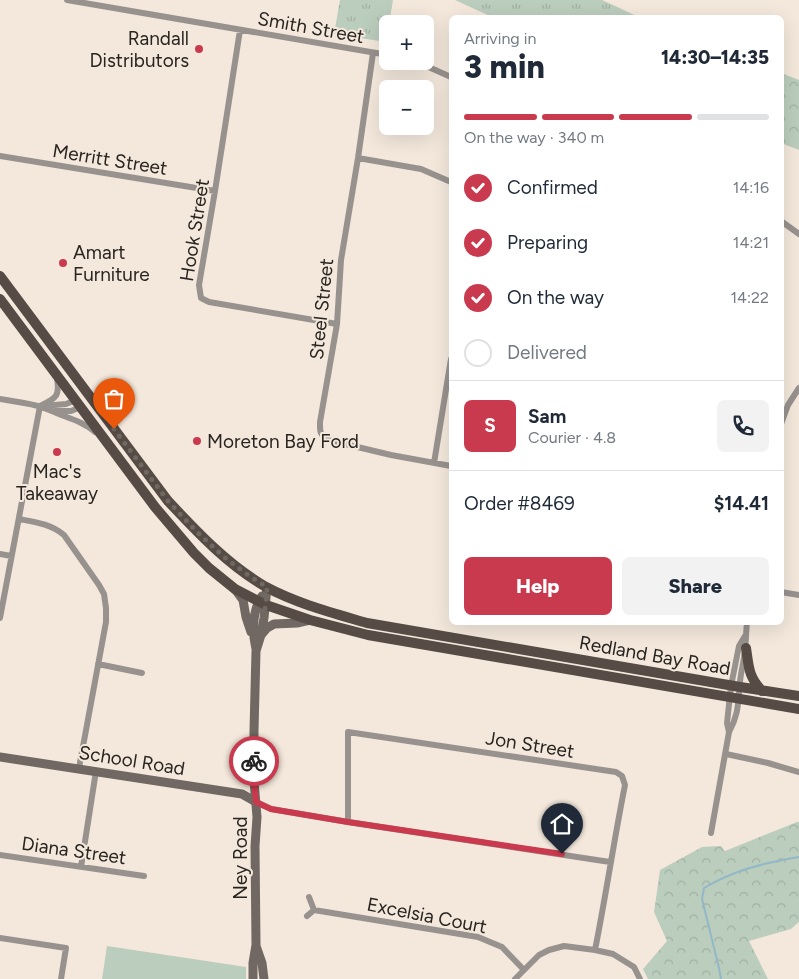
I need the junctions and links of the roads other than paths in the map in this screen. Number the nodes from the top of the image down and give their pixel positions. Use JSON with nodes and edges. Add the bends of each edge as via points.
{"nodes":[{"id":1,"x":67,"y":0,"type":"edge"},
{"id":2,"x":240,"y":30,"type":"junction"},
{"id":3,"x":373,"y":53,"type":"junction"},
{"id":4,"x":379,"y":54,"type":"edge"},
{"id":5,"x":434,"y":69,"type":"edge"},
{"id":6,"x":449,"y":76,"type":"edge"},
{"id":7,"x":0,"y":156,"type":"edge"},
{"id":8,"x":358,"y":158,"type":"junction"},
{"id":9,"x":449,"y":181,"type":"edge"},
{"id":10,"x":215,"y":191,"type":"junction"},
{"id":11,"x":784,"y":224,"type":"edge"},
{"id":12,"x":799,"y":234,"type":"edge"},
{"id":13,"x":0,"y":276,"type":"edge"},
{"id":14,"x":0,"y":299,"type":"edge"},
{"id":15,"x":337,"y":324,"type":"junction"},
{"id":16,"x":449,"y":371,"type":"edge"},
{"id":17,"x":57,"y":376,"type":"junction"},
{"id":18,"x":799,"y":388,"type":"edge"},
{"id":19,"x":90,"y":396,"type":"junction"},
{"id":20,"x":0,"y":399,"type":"edge"},
{"id":21,"x":78,"y":404,"type":"junction"},
{"id":22,"x":40,"y":406,"type":"junction"},
{"id":23,"x":52,"y":410,"type":"junction"},
{"id":24,"x":784,"y":416,"type":"edge"},
{"id":25,"x":106,"y":441,"type":"junction"},
{"id":26,"x":434,"y":463,"type":"junction"},
{"id":27,"x":449,"y":466,"type":"edge"},
{"id":28,"x":19,"y":519,"type":"junction"},
{"id":29,"x":0,"y":554,"type":"edge"},
{"id":30,"x":11,"y":556,"type":"junction"},
{"id":31,"x":267,"y":587,"type":"junction"},
{"id":32,"x":235,"y":589,"type":"junction"},
{"id":33,"x":784,"y":592,"type":"edge"},
{"id":34,"x":799,"y":595,"type":"edge"},
{"id":35,"x":262,"y":603,"type":"junction"},
{"id":36,"x":0,"y":618,"type":"edge"},
{"id":37,"x":310,"y":620,"type":"junction"},
{"id":38,"x":747,"y":625,"type":"edge"},
{"id":39,"x":257,"y":636,"type":"junction"},
{"id":40,"x":745,"y":636,"type":"junction"},
{"id":41,"x":746,"y":648,"type":"junction"},
{"id":42,"x":98,"y":664,"type":"junction"},
{"id":43,"x":142,"y":673,"type":"dead end"},
{"id":44,"x":736,"y":687,"type":"junction"},
{"id":45,"x":762,"y":691,"type":"junction"},
{"id":46,"x":799,"y":696,"type":"edge"},
{"id":47,"x":734,"y":698,"type":"junction"},
{"id":48,"x":799,"y":708,"type":"edge"},
{"id":49,"x":726,"y":754,"type":"junction"},
{"id":50,"x":0,"y":757,"type":"edge"},
{"id":51,"x":78,"y":768,"type":"junction"},
{"id":52,"x":96,"y":771,"type":"junction"},
{"id":53,"x":799,"y":772,"type":"edge"},
{"id":54,"x":256,"y":802,"type":"junction"},
{"id":55,"x":348,"y":822,"type":"junction"},
{"id":56,"x":711,"y":833,"type":"dead end"},
{"id":57,"x":0,"y":855,"type":"edge"},
{"id":58,"x":610,"y":862,"type":"junction"},
{"id":59,"x":81,"y":866,"type":"junction"},
{"id":60,"x":144,"y":876,"type":"dead end"},
{"id":61,"x":309,"y":897,"type":"dead end"},
{"id":62,"x":314,"y":910,"type":"junction"},
{"id":63,"x":307,"y":916,"type":"dead end"},
{"id":64,"x":0,"y":938,"type":"edge"},
{"id":65,"x":256,"y":945,"type":"junction"},
{"id":66,"x":595,"y":950,"type":"junction"},
{"id":67,"x":524,"y":970,"type":"junction"},
{"id":68,"x":264,"y":978,"type":"edge"},
{"id":69,"x":61,"y":979,"type":"edge"},
{"id":70,"x":254,"y":979,"type":"edge"},
{"id":71,"x":515,"y":979,"type":"edge"},
{"id":72,"x":640,"y":979,"type":"edge"}],
"edges":[{"from":1,"to":2,"type":"street","name":"Smith Street"},
{"from":2,"to":3,"type":"street","name":"Smith Street"},
{"from":2,"to":10,"type":"street","name":"Hook Street"},
{"from":3,"to":4,"type":"street","name":"Smith Street"},
{"from":3,"to":8,"type":"street","name":"Steel Street"},
{"from":5,"to":6,"type":"street"},
{"from":7,"to":10,"type":"street","name":"Merritt Street"},
{"from":8,"to":9,"type":"street","via":[[421,168]]},
{"from":8,"to":15,"type":"street","name":"Steel Street","via":[[340,260]]},
{"from":10,"to":15,"type":"street","name":"Hook Street","via":[[198,285],[201,298]]},
{"from":11,"to":12,"type":"street"},
{"from":13,"to":19,"type":"main road","name":"Redland Bay Road"},
{"from":14,"to":17,"type":"main road","name":"Redland Bay Road"},
{"from":15,"to":26,"type":"street","name":"Steel Street","via":[[320,422],[322,436]]},
{"from":16,"to":26,"type":"street"},
{"from":17,"to":21,"type":"main road","name":"Redland Bay Road"},
{"from":17,"to":22,"type":"street","via":[[56,397]]},
{"from":18,"to":24,"type":"street"},
{"from":19,"to":21,"type":"main road"},
{"from":19,"to":31,"type":"main road","name":"Redland Bay Road","via":[[168,501],[224,557]]},
{"from":20,"to":22,"type":"street"},
{"from":21,"to":22,"type":"street"},
{"from":21,"to":23,"type":"street","via":[[71,411]]},
{"from":21,"to":25,"type":"main road","name":"Redland Bay Road"},
{"from":22,"to":23,"type":"street"},
{"from":22,"to":28,"type":"street"},
{"from":23,"to":25,"type":"street","via":[[90,427]]},
{"from":25,"to":32,"type":"main road","name":"Redland Bay Road","via":[[194,553]]},
{"from":26,"to":27,"type":"street","name":"Steel Street"},
{"from":28,"to":30,"type":"street"},
{"from":28,"to":42,"type":"street","via":[[41,523],[64,535],[104,594],[106,622]]},
{"from":29,"to":30,"type":"street"},
{"from":30,"to":36,"type":"street"},
{"from":31,"to":35,"type":"main road","name":"Ney Road"},
{"from":31,"to":44,"type":"main road","name":"Redland Bay Road","via":[[311,607],[367,624]]},
{"from":32,"to":35,"type":"main road","name":"Redland Bay Road"},
{"from":32,"to":39,"type":"main road","via":[[243,600],[246,617]]},
{"from":33,"to":34,"type":"street"},
{"from":35,"to":37,"type":"main road","name":"Redland Bay Road"},
{"from":35,"to":39,"type":"main road","name":"Ney Road"},
{"from":37,"to":39,"type":"main road","via":[[297,624],[274,624]]},
{"from":37,"to":47,"type":"main road","name":"Redland Bay Road","via":[[368,635]]},
{"from":38,"to":40,"type":"street"},
{"from":39,"to":54,"type":"main road","name":"Ney Road"},
{"from":40,"to":41,"type":"street"},
{"from":40,"to":44,"type":"street","via":[[739,646]]},
{"from":41,"to":44,"type":"street"},
{"from":41,"to":45,"type":"main road","via":[[751,676]]},
{"from":42,"to":43,"type":"street"},
{"from":42,"to":51,"type":"street"},
{"from":44,"to":45,"type":"main road","name":"Redland Bay Road"},
{"from":44,"to":47,"type":"street"},
{"from":45,"to":46,"type":"main road","name":"Redland Bay Road"},
{"from":47,"to":48,"type":"main road","name":"Redland Bay Road"},
{"from":47,"to":49,"type":"street","via":[[738,709],[729,732]]},
{"from":49,"to":53,"type":"street"},
{"from":49,"to":56,"type":"street"},
{"from":50,"to":51,"type":"main road","name":"School Road"},
{"from":51,"to":52,"type":"main road","name":"School Road"},
{"from":52,"to":54,"type":"main road","name":"School Road","via":[[242,794]]},
{"from":52,"to":59,"type":"street"},
{"from":54,"to":55,"type":"street","via":[[271,809]]},
{"from":54,"to":65,"type":"main road","name":"Ney Road"},
{"from":55,"to":58,"type":"street"},
{"from":55,"to":58,"type":"street","name":"Jon Street","via":[[348,732],[616,772],[622,776],[624,785]]},
{"from":57,"to":59,"type":"street","name":"Diana Street"},
{"from":58,"to":66,"type":"street","name":"Jon Street"},
{"from":59,"to":60,"type":"street","name":"Diana Street"},
{"from":61,"to":62,"type":"street"},
{"from":62,"to":63,"type":"street"},
{"from":62,"to":67,"type":"street","name":"Excelsia Court","via":[[478,937],[502,947]]},
{"from":64,"to":69,"type":"street","via":[[66,948]]},
{"from":65,"to":68,"type":"main road","name":"Ney Road"},
{"from":65,"to":70,"type":"main road","name":"Ney Road"},
{"from":66,"to":67,"type":"street","via":[[564,946],[539,955]]},
{"from":66,"to":72,"type":"street","via":[[613,954],[634,968]]},
{"from":67,"to":71,"type":"street"}]}
